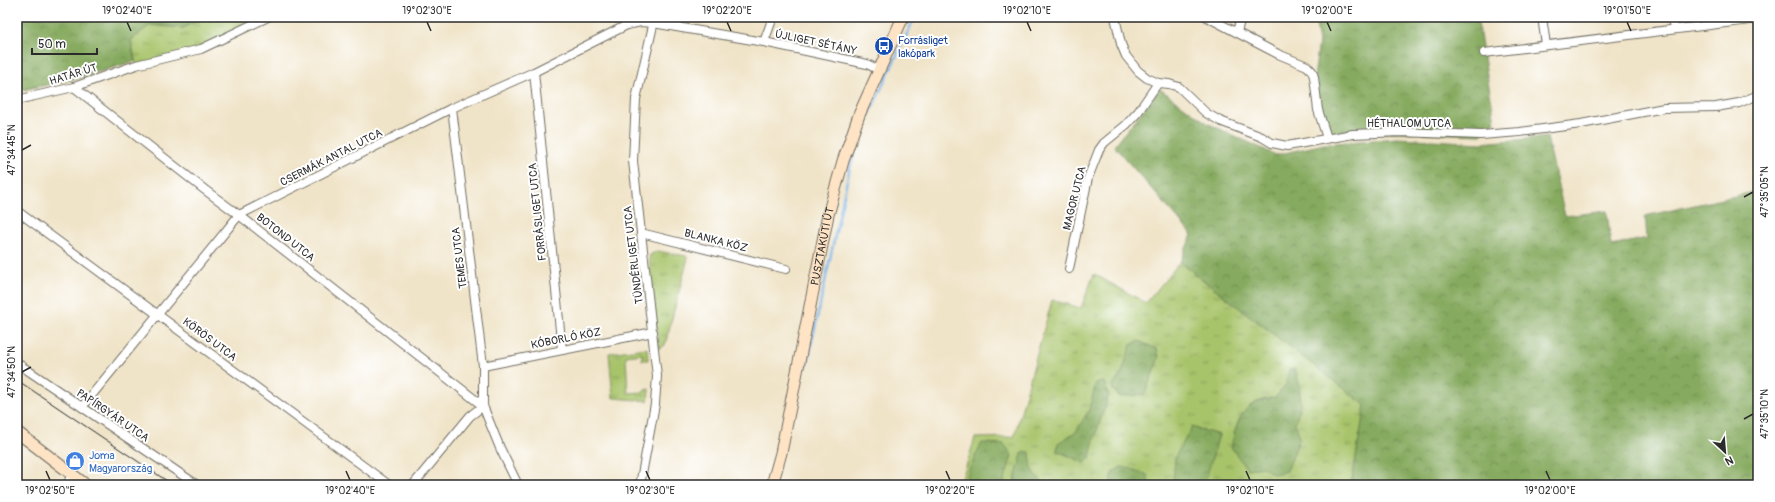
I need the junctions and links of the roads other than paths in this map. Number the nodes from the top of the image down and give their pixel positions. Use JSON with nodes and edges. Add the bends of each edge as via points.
{"nodes":[{"id":1,"x":268,"y":17,"type":"edge"},
{"id":2,"x":773,"y":17,"type":"edge"},
{"id":3,"x":904,"y":17,"type":"edge"},
{"id":4,"x":1115,"y":17,"type":"edge"},
{"id":5,"x":1207,"y":17,"type":"edge"},
{"id":6,"x":1241,"y":17,"type":"edge"},
{"id":7,"x":1542,"y":17,"type":"edge"},
{"id":8,"x":1672,"y":17,"type":"edge"},
{"id":9,"x":1758,"y":19,"type":"edge"},
{"id":10,"x":654,"y":20,"type":"edge"},
{"id":11,"x":1674,"y":29,"type":"junction"},
{"id":12,"x":1237,"y":32,"type":"junction"},
{"id":13,"x":764,"y":42,"type":"junction"},
{"id":14,"x":1546,"y":45,"type":"junction"},
{"id":15,"x":1484,"y":53,"type":"dead end"},
{"id":16,"x":879,"y":70,"type":"junction"},
{"id":17,"x":534,"y":72,"type":"junction"},
{"id":18,"x":1158,"y":83,"type":"junction"},
{"id":19,"x":74,"y":87,"type":"junction"},
{"id":20,"x":1758,"y":95,"type":"edge"},
{"id":21,"x":17,"y":100,"type":"edge"},
{"id":22,"x":452,"y":108,"type":"junction"},
{"id":23,"x":1327,"y":138,"type":"junction"},
{"id":24,"x":17,"y":211,"type":"edge"},
{"id":25,"x":239,"y":215,"type":"junction"},
{"id":26,"x":641,"y":233,"type":"junction"},
{"id":27,"x":786,"y":268,"type":"dead end"},
{"id":28,"x":1069,"y":269,"type":"dead end"},
{"id":29,"x":158,"y":313,"type":"junction"},
{"id":30,"x":653,"y":332,"type":"junction"},
{"id":31,"x":562,"y":350,"type":"junction"},
{"id":32,"x":17,"y":363,"type":"edge"},
{"id":33,"x":483,"y":366,"type":"junction"},
{"id":34,"x":483,"y":406,"type":"junction"},
{"id":35,"x":82,"y":407,"type":"junction"},
{"id":36,"x":17,"y":432,"type":"edge"},
{"id":37,"x":70,"y":480,"type":"edge"},
{"id":38,"x":86,"y":485,"type":"edge"},
{"id":39,"x":197,"y":485,"type":"edge"},
{"id":40,"x":389,"y":485,"type":"edge"},
{"id":41,"x":413,"y":485,"type":"edge"},
{"id":42,"x":518,"y":485,"type":"edge"},
{"id":43,"x":640,"y":485,"type":"edge"},
{"id":44,"x":772,"y":485,"type":"edge"}],
"edges":[{"from":1,"to":19,"type":"street","name":"HATÁR ÚT","via":[[201,49],[136,65]]},
{"from":2,"to":13,"type":"street"},
{"from":3,"to":16,"type":"street","name":"PUSZTAKÚTI ÚT"},
{"from":4,"to":18,"type":"street","name":"HÉTHALOM UTCA","via":[[1126,56],[1138,71]]},
{"from":5,"to":12,"type":"street"},
{"from":6,"to":12,"type":"street"},
{"from":7,"to":14,"type":"street"},
{"from":8,"to":11,"type":"street"},
{"from":9,"to":11,"type":"street"},
{"from":10,"to":13,"type":"street","name":"ÚJLIGET SÉTÁNY"},
{"from":10,"to":17,"type":"street","name":"CSERMÁK ANTAL UTCA","via":[[627,25]]},
{"from":10,"to":26,"type":"street","name":"TÜNDÉRLIGET UTCA","via":[[636,99],[633,162]]},
{"from":11,"to":14,"type":"street"},
{"from":12,"to":23,"type":"street","via":[[1307,66],[1312,71],[1318,110]]},
{"from":13,"to":16,"type":"street","name":"ÚJLIGET SÉTÁNY","via":[[867,64]]},
{"from":14,"to":15,"type":"street"},
{"from":16,"to":44,"type":"street","name":"PUSZTAKÚTI ÚT","via":[[859,114],[828,215]]},
{"from":17,"to":22,"type":"street","name":"CSERMÁK ANTAL UTCA"},
{"from":17,"to":31,"type":"street","name":"FORRÁSLIGET UTCA"},
{"from":18,"to":23,"type":"street","name":"HÉTHALOM UTCA","via":[[1179,87],[1213,117],[1272,143],[1287,146]]},
{"from":18,"to":28,"type":"street","name":"MAGOR UTCA","via":[[1138,112],[1104,143],[1097,154],[1088,178]]},
{"from":19,"to":21,"type":"street","name":"HATÁR ÚT"},
{"from":19,"to":25,"type":"street","name":"BOTOND UTCA"},
{"from":20,"to":23,"type":"street","name":"HÉTHALOM UTCA","via":[[1716,107],[1664,108],[1581,124],[1520,132],[1481,135],[1400,132]]},
{"from":22,"to":25,"type":"street","name":"CSERMÁK ANTAL UTCA"},
{"from":22,"to":33,"type":"street","name":"TEMES UTCA"},
{"from":24,"to":29,"type":"street","name":"KÖRÖS UTCA"},
{"from":25,"to":29,"type":"street","name":"CSERMÁK ANTAL UTCA"},
{"from":25,"to":34,"type":"street","name":"BOTOND UTCA"},
{"from":26,"to":27,"type":"street","name":"BLANKA KÖZ"},
{"from":26,"to":30,"type":"street","name":"TÜNDÉRLIGET UTCA"},
{"from":29,"to":35,"type":"street","name":"CSERMÁK ANTAL UTCA"},
{"from":29,"to":40,"type":"street","name":"KÖRÖS UTCA"},
{"from":30,"to":31,"type":"street","name":"KÓBORLÓ KÖZ"},
{"from":30,"to":43,"type":"street","name":"TÜNDÉRLIGET UTCA","via":[[657,390]]},
{"from":31,"to":33,"type":"street","name":"KÓBORLÓ KÖZ"},
{"from":32,"to":35,"type":"street","name":"PAPÍRGYÁR UTCA"},
{"from":33,"to":34,"type":"street","name":"TEMES UTCA"},
{"from":34,"to":41,"type":"street","via":[[470,416]]},
{"from":34,"to":42,"type":"street"},
{"from":35,"to":39,"type":"street","name":"PAPÍRGYÁR UTCA"},
{"from":36,"to":37,"type":"street"},
{"from":37,"to":38,"type":"street"}]}
